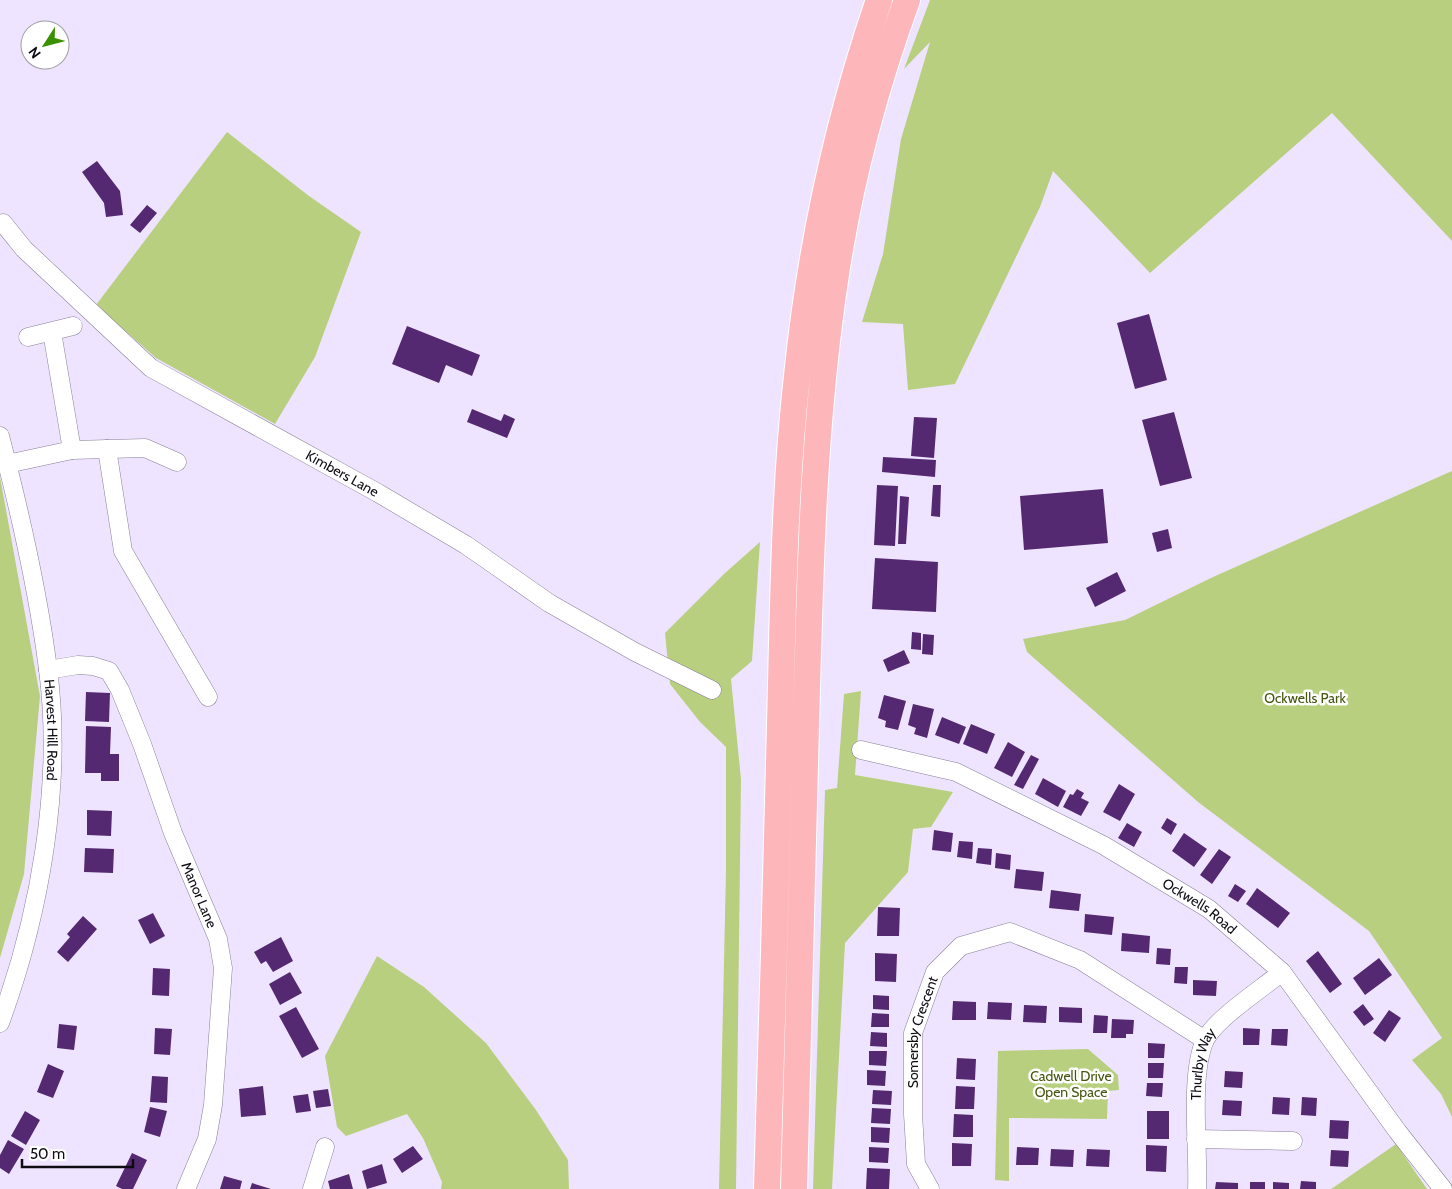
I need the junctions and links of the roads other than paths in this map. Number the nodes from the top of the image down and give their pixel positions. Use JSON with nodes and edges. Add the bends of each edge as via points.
{"nodes":[{"id":1,"x":879,"y":0,"type":"edge"},
{"id":2,"x":907,"y":0,"type":"edge"},
{"id":3,"x":0,"y":224,"type":"edge"},
{"id":4,"x":73,"y":326,"type":"dead end"},
{"id":5,"x":52,"y":332,"type":"junction"},
{"id":6,"x":28,"y":337,"type":"dead end"},
{"id":7,"x":0,"y":436,"type":"edge"},
{"id":8,"x":107,"y":449,"type":"junction"},
{"id":9,"x":72,"y":450,"type":"junction"},
{"id":10,"x":177,"y":462,"type":"dead end"},
{"id":11,"x":7,"y":464,"type":"junction"},
{"id":12,"x":48,"y":670,"type":"junction"},
{"id":13,"x":712,"y":690,"type":"dead end"},
{"id":14,"x":208,"y":698,"type":"dead end"},
{"id":15,"x":861,"y":750,"type":"dead end"},
{"id":16,"x":1282,"y":972,"type":"junction"},
{"id":17,"x":0,"y":1023,"type":"edge"},
{"id":18,"x":1205,"y":1040,"type":"junction"},
{"id":19,"x":1196,"y":1139,"type":"junction"},
{"id":20,"x":1293,"y":1142,"type":"dead end"},
{"id":21,"x":325,"y":1147,"type":"dead end"},
{"id":22,"x":187,"y":1189,"type":"edge"},
{"id":23,"x":312,"y":1189,"type":"edge"},
{"id":24,"x":767,"y":1189,"type":"edge"},
{"id":25,"x":794,"y":1189,"type":"edge"},
{"id":26,"x":930,"y":1189,"type":"edge"},
{"id":27,"x":1197,"y":1189,"type":"edge"},
{"id":28,"x":1443,"y":1189,"type":"edge"}],
"edges":[{"from":1,"to":24,"type":"highway","via":[[850,92],[828,178],[796,377],[784,570]]},
{"from":2,"to":25,"type":"highway","via":[[876,99],[852,193],[837,271],[822,388],[809,602]]},
{"from":3,"to":13,"type":"street","name":"Kimbers Lane","via":[[3,223],[24,249],[152,368],[458,541],[549,603],[608,637]]},
{"from":4,"to":5,"type":"street"},
{"from":5,"to":6,"type":"street"},
{"from":5,"to":9,"type":"street"},
{"from":7,"to":11,"type":"street","name":"Harvest Hill Road"},
{"from":8,"to":9,"type":"street"},
{"from":8,"to":10,"type":"street","via":[[145,448]]},
{"from":8,"to":14,"type":"street","via":[[123,551]]},
{"from":9,"to":11,"type":"street"},
{"from":11,"to":12,"type":"street","name":"Harvest Hill Road","via":[[31,569]]},
{"from":12,"to":17,"type":"street","name":"Harvest Hill Road","via":[[51,760],[45,854],[19,972]]},
{"from":12,"to":22,"type":"street","name":"Manor Lane","via":[[78,665],[109,671],[139,734],[173,833],[218,939],[223,968],[213,1105],[207,1139]]},
{"from":15,"to":16,"type":"street","name":"Ockwells Road","via":[[956,772],[1103,845],[1209,909]]},
{"from":16,"to":18,"type":"street","name":"Thurlby Way","via":[[1224,1018]]},
{"from":16,"to":28,"type":"street","name":"Ockwells Road"},
{"from":18,"to":19,"type":"street","name":"Thurlby Way","via":[[1198,1074]]},
{"from":18,"to":26,"type":"street","name":"Somersby Crescent","via":[[1080,960],[1010,932],[962,946],[935,972],[913,1033],[916,1164]]},
{"from":19,"to":20,"type":"street"},
{"from":19,"to":27,"type":"street","name":"Thurlby Way"},
{"from":21,"to":23,"type":"street"}]}
